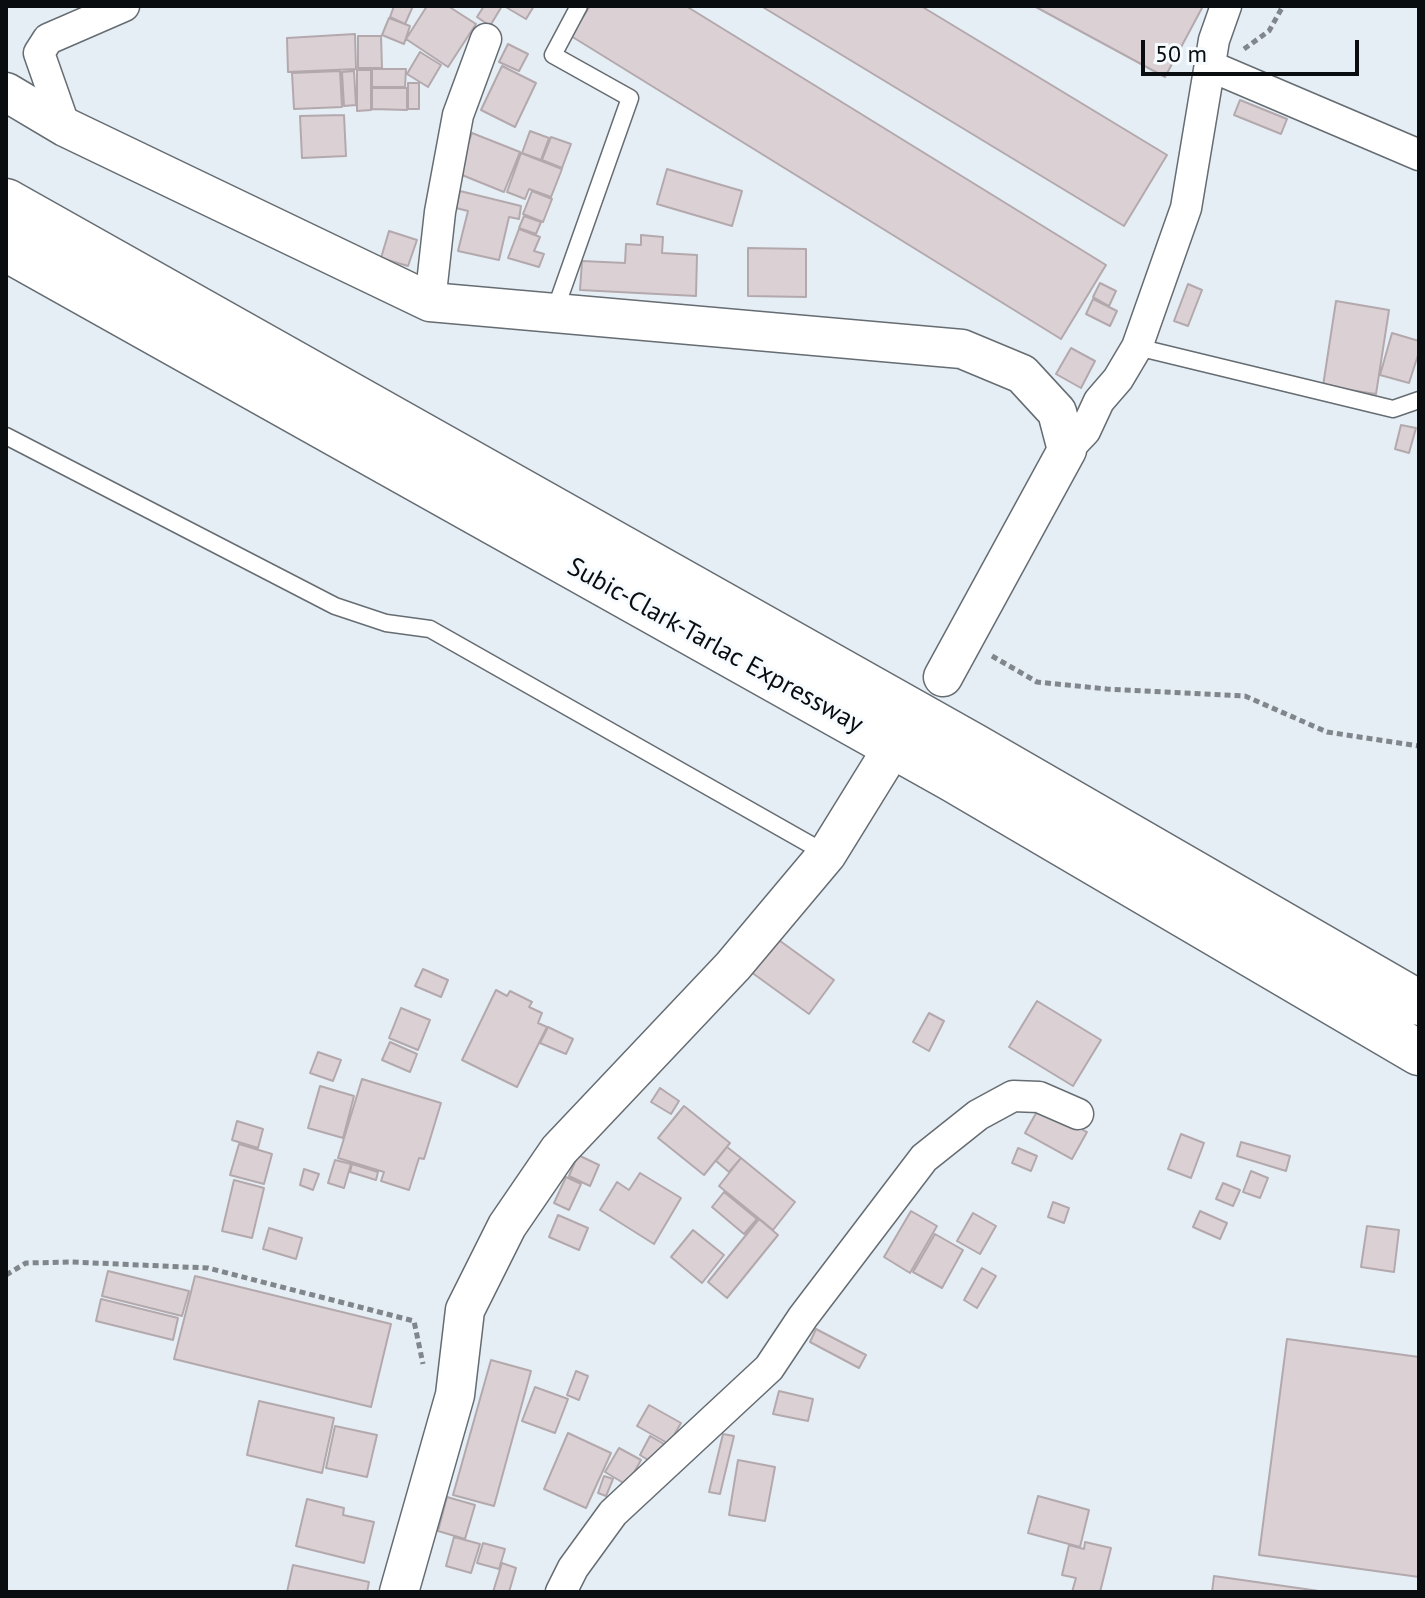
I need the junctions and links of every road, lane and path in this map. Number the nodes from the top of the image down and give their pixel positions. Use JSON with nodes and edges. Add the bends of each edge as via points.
{"nodes":[{"id":1,"x":124,"y":6,"type":"edge"},
{"id":2,"x":579,"y":6,"type":"edge"},
{"id":3,"x":1226,"y":6,"type":"edge"},
{"id":4,"x":1283,"y":6,"type":"edge"},
{"id":5,"x":486,"y":39,"type":"dead end"},
{"id":6,"x":1210,"y":66,"type":"junction"},
{"id":7,"x":6,"y":92,"type":"edge"},
{"id":8,"x":65,"y":127,"type":"junction"},
{"id":9,"x":1419,"y":155,"type":"edge"},
{"id":10,"x":6,"y":201,"type":"edge"},
{"id":11,"x":6,"y":249,"type":"edge"},
{"id":12,"x":430,"y":302,"type":"junction"},
{"id":13,"x":553,"y":314,"type":"junction"},
{"id":14,"x":1137,"y":347,"type":"junction"},
{"id":15,"x":1419,"y":400,"type":"edge"},
{"id":16,"x":6,"y":436,"type":"edge"},
{"id":17,"x":1067,"y":450,"type":"junction"},
{"id":18,"x":964,"y":640,"type":"junction"},
{"id":19,"x":943,"y":677,"type":"dead end"},
{"id":20,"x":1419,"y":746,"type":"edge"},
{"id":21,"x":882,"y":765,"type":"dead end"},
{"id":22,"x":827,"y":854,"type":"junction"},
{"id":23,"x":1419,"y":1003,"type":"edge"},
{"id":24,"x":1419,"y":1053,"type":"edge"},
{"id":25,"x":1078,"y":1114,"type":"dead end"},
{"id":26,"x":6,"y":1275,"type":"edge"},
{"id":27,"x":455,"y":1395,"type":"junction"},
{"id":28,"x":399,"y":1592,"type":"edge"},
{"id":29,"x":561,"y":1592,"type":"edge"}],
"edges":[{"from":1,"to":8,"type":"street","via":[[48,39],[39,53]]},
{"from":2,"to":13,"type":"lane","via":[[553,55],[630,98]]},
{"from":3,"to":6,"type":"street"},
{"from":4,"to":6,"type":"path","via":[[1269,31]]},
{"from":5,"to":12,"type":"street","via":[[458,115]]},
{"from":6,"to":9,"type":"street"},
{"from":6,"to":14,"type":"street","via":[[1186,208]]},
{"from":7,"to":8,"type":"street"},
{"from":8,"to":12,"type":"street"},
{"from":10,"to":23,"type":"highway","name":"Subic-Clark-Tarlac Expressway"},
{"from":11,"to":24,"type":"highway","name":"Subic-Clark-Tarlac Expressway","via":[[939,772]]},
{"from":12,"to":13,"type":"street"},
{"from":13,"to":17,"type":"street","via":[[962,349],[1022,374],[1057,412]]},
{"from":14,"to":15,"type":"lane","via":[[1393,409]]},
{"from":14,"to":17,"type":"street","via":[[1085,431]]},
{"from":16,"to":22,"type":"lane","via":[[335,606],[386,623],[430,629]]},
{"from":17,"to":18,"type":"street"},
{"from":18,"to":19,"type":"street"},
{"from":18,"to":20,"type":"path","via":[[1037,682],[1245,696],[1327,732]]},
{"from":21,"to":22,"type":"street"},
{"from":22,"to":27,"type":"street","via":[[733,966],[559,1150],[507,1226],[465,1310]]},
{"from":25,"to":29,"type":"street","via":[[1039,1097],[1013,1096],[978,1115],[924,1158],[769,1368],[613,1513]]},
{"from":26,"to":27,"type":"path","via":[[26,1263],[208,1268],[414,1321],[429,1389]]},
{"from":27,"to":28,"type":"street"}]}
